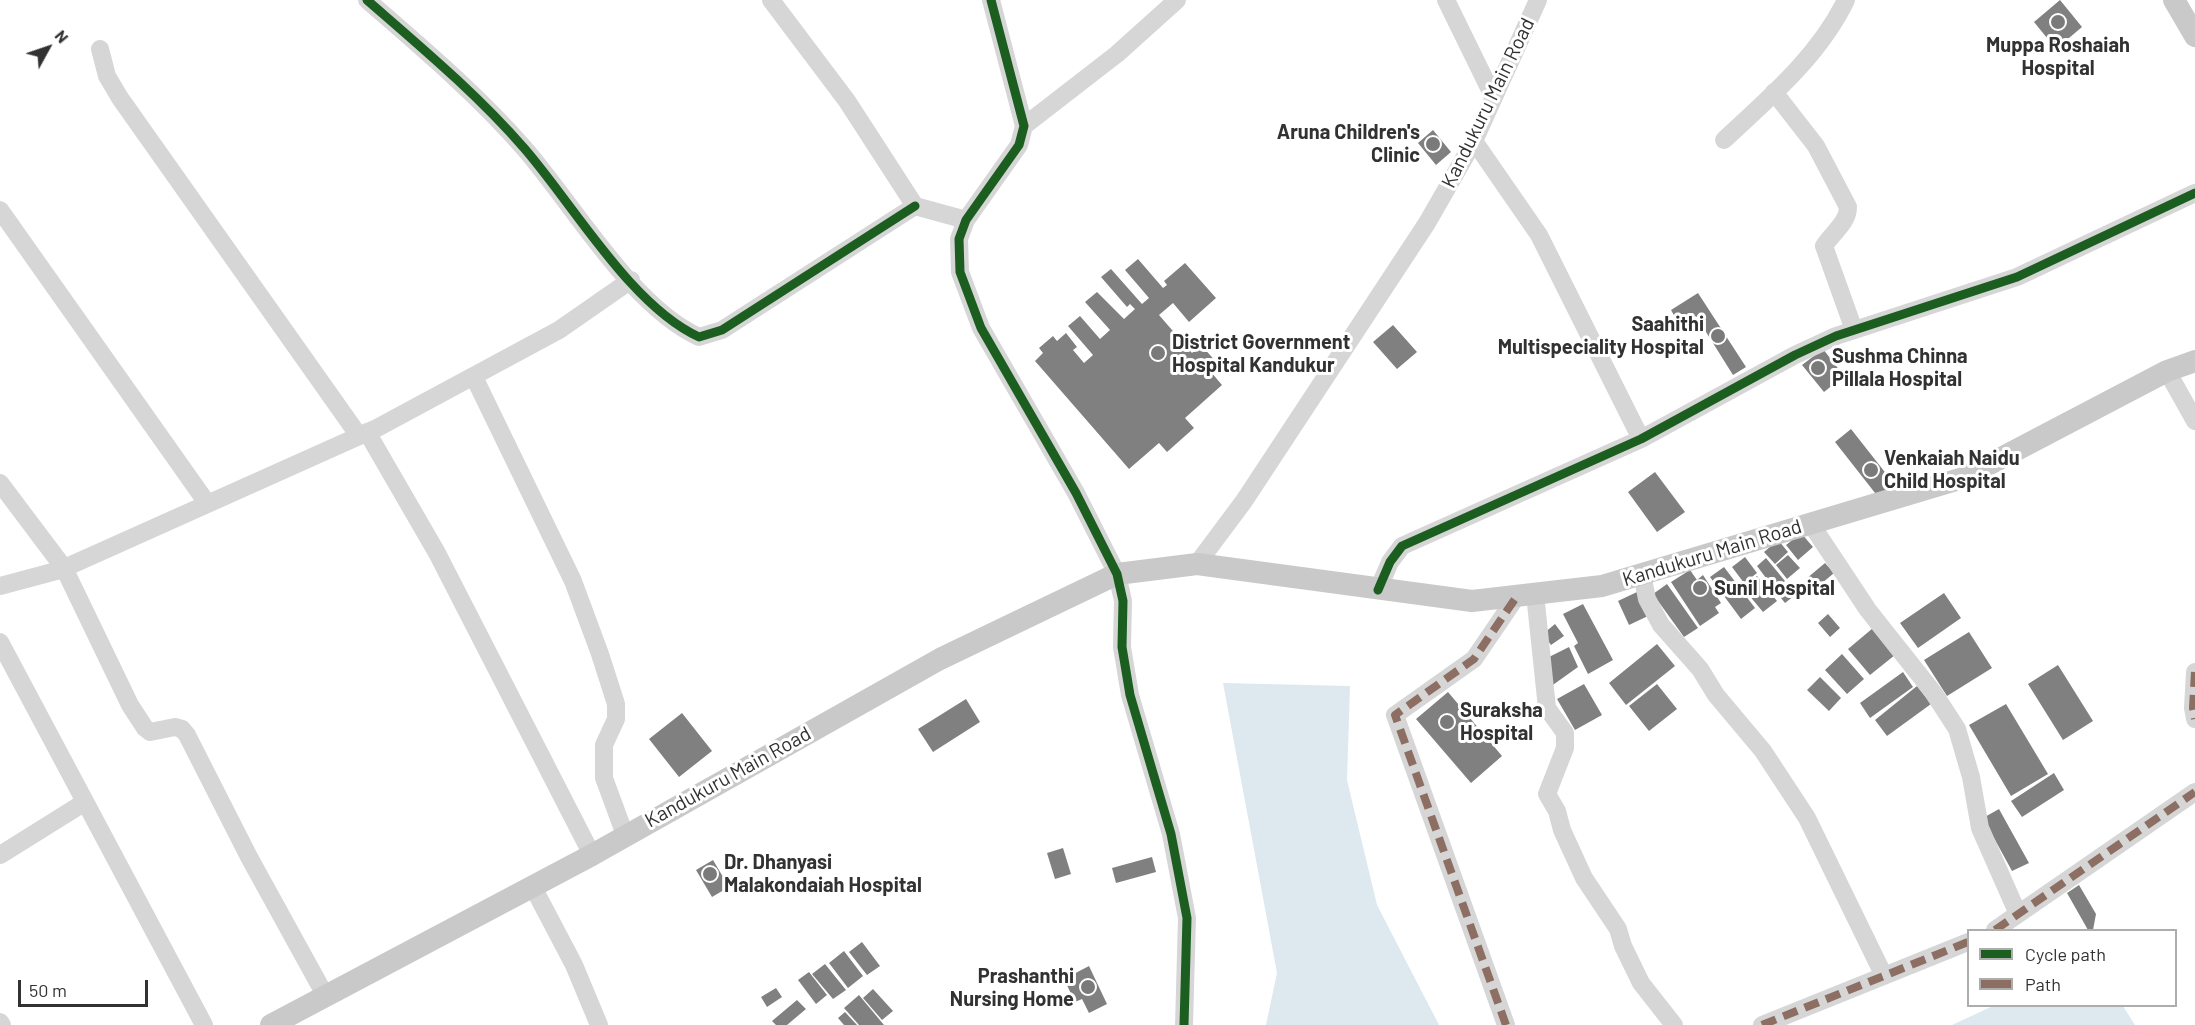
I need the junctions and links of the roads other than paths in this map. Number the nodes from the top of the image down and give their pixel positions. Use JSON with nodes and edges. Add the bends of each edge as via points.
{"nodes":[{"id":1,"x":368,"y":0,"type":"edge"},
{"id":2,"x":771,"y":0,"type":"edge"},
{"id":3,"x":991,"y":0,"type":"edge"},
{"id":4,"x":1177,"y":0,"type":"edge"},
{"id":5,"x":1446,"y":0,"type":"edge"},
{"id":6,"x":1538,"y":0,"type":"edge"},
{"id":7,"x":1846,"y":0,"type":"edge"},
{"id":8,"x":2174,"y":0,"type":"edge"},
{"id":9,"x":2195,"y":36,"type":"edge"},
{"id":10,"x":100,"y":49,"type":"dead end"},
{"id":11,"x":1774,"y":92,"type":"junction"},
{"id":12,"x":1493,"y":96,"type":"junction"},
{"id":13,"x":1024,"y":126,"type":"junction"},
{"id":14,"x":1724,"y":140,"type":"dead end"},
{"id":15,"x":1474,"y":141,"type":"junction"},
{"id":16,"x":2195,"y":193,"type":"edge"},
{"id":17,"x":915,"y":206,"type":"junction"},
{"id":18,"x":0,"y":210,"type":"edge"},
{"id":19,"x":966,"y":220,"type":"junction"},
{"id":20,"x":631,"y":280,"type":"junction"},
{"id":21,"x":1854,"y":330,"type":"junction"},
{"id":22,"x":2195,"y":361,"type":"edge"},
{"id":23,"x":2168,"y":371,"type":"junction"},
{"id":24,"x":474,"y":377,"type":"junction"},
{"id":25,"x":2195,"y":421,"type":"edge"},
{"id":26,"x":363,"y":434,"type":"junction"},
{"id":27,"x":1641,"y":439,"type":"junction"},
{"id":28,"x":0,"y":483,"type":"edge"},
{"id":29,"x":207,"y":503,"type":"junction"},
{"id":30,"x":1811,"y":524,"type":"junction"},
{"id":31,"x":1197,"y":564,"type":"junction"},
{"id":32,"x":64,"y":568,"type":"junction"},
{"id":33,"x":1117,"y":574,"type":"junction"},
{"id":34,"x":1642,"y":574,"type":"junction"},
{"id":35,"x":0,"y":586,"type":"edge"},
{"id":36,"x":1378,"y":590,"type":"junction"},
{"id":37,"x":1526,"y":595,"type":"junction"},
{"id":38,"x":0,"y":642,"type":"edge"},
{"id":39,"x":2195,"y":672,"type":"edge"},
{"id":40,"x":2195,"y":719,"type":"edge"},
{"id":41,"x":2195,"y":792,"type":"edge"},
{"id":42,"x":85,"y":802,"type":"junction"},
{"id":43,"x":625,"y":835,"type":"junction"},
{"id":44,"x":0,"y":855,"type":"edge"},
{"id":45,"x":592,"y":855,"type":"junction"},
{"id":46,"x":533,"y":887,"type":"junction"},
{"id":47,"x":2018,"y":914,"type":"junction"},
{"id":48,"x":1996,"y":929,"type":"edge"},
{"id":49,"x":1967,"y":942,"type":"edge"},
{"id":50,"x":1884,"y":976,"type":"junction"},
{"id":51,"x":325,"y":995,"type":"junction"},
{"id":52,"x":204,"y":1025,"type":"edge"},
{"id":53,"x":271,"y":1025,"type":"edge"},
{"id":54,"x":598,"y":1025,"type":"edge"},
{"id":55,"x":1184,"y":1025,"type":"edge"},
{"id":56,"x":1506,"y":1025,"type":"edge"},
{"id":57,"x":1674,"y":1025,"type":"edge"},
{"id":58,"x":1762,"y":1025,"type":"edge"}],
"edges":[{"from":1,"to":20,"type":"street","via":[[523,147]]},
{"from":2,"to":17,"type":"street","via":[[847,101]]},
{"from":3,"to":13,"type":"street"},
{"from":4,"to":13,"type":"street","via":[[1118,54]]},
{"from":5,"to":12,"type":"street"},
{"from":6,"to":12,"type":"street","name":"Kandukuru Main Road"},
{"from":7,"to":11,"type":"street","via":[[1810,56]]},
{"from":8,"to":9,"type":"main road"},
{"from":10,"to":26,"type":"street","via":[[107,76],[120,98]]},
{"from":11,"to":14,"type":"street"},
{"from":11,"to":21,"type":"street","via":[[1816,146],[1848,207],[1845,220],[1824,246]]},
{"from":12,"to":15,"type":"street","name":"Kandukuru Main Road"},
{"from":13,"to":19,"type":"street","via":[[1018,145]]},
{"from":15,"to":27,"type":"street","via":[[1539,236]]},
{"from":15,"to":31,"type":"street","name":"Kandukuru Main Road","via":[[1427,223],[1244,501]]},
{"from":16,"to":21,"type":"street","via":[[2017,277]]},
{"from":17,"to":19,"type":"street"},
{"from":17,"to":20,"type":"street","via":[[713,335],[699,338],[683,330]]},
{"from":18,"to":29,"type":"street"},
{"from":19,"to":33,"type":"street","via":[[959,239],[960,272],[981,328]]},
{"from":20,"to":24,"type":"street","via":[[559,330]]},
{"from":21,"to":27,"type":"street","via":[[1795,355]]},
{"from":22,"to":23,"type":"main road","name":"Kandukuru Main Road"},
{"from":23,"to":25,"type":"street"},
{"from":23,"to":30,"type":"main road","name":"Kandukuru Main Road","via":[[1963,478]]},
{"from":24,"to":26,"type":"street"},
{"from":24,"to":43,"type":"street","via":[[573,581],[600,654],[616,705],[616,719],[604,745],[604,778]]},
{"from":26,"to":29,"type":"street"},
{"from":26,"to":45,"type":"street","via":[[437,553]]},
{"from":27,"to":36,"type":"street","via":[[1402,546]]},
{"from":28,"to":32,"type":"street"},
{"from":29,"to":32,"type":"street"},
{"from":30,"to":34,"type":"main road","name":"Kandukuru Main Road"},
{"from":30,"to":47,"type":"street","via":[[1957,729],[1980,828]]},
{"from":31,"to":33,"type":"main road","name":"Kandukuru Main Road"},
{"from":31,"to":36,"type":"main road","name":"Kandukuru Main Road"},
{"from":32,"to":35,"type":"street"},
{"from":32,"to":51,"type":"street","via":[[145,728],[150,732],[174,727],[187,735]]},
{"from":33,"to":43,"type":"main road","name":"Kandukuru Main Road","via":[[940,659]]},
{"from":33,"to":55,"type":"street","via":[[1123,601],[1122,647],[1130,695],[1171,834],[1187,918]]},
{"from":34,"to":37,"type":"main road","name":"Kandukuru Main Road","via":[[1602,586]]},
{"from":34,"to":50,"type":"street","via":[[1647,599],[1661,625],[1763,751],[1807,818]]},
{"from":36,"to":37,"type":"main road","name":"Kandukuru Main Road","via":[[1472,601]]},
{"from":37,"to":56,"type":"street","via":[[1474,659],[1395,715]]},
{"from":37,"to":57,"type":"street","via":[[1547,708],[1565,733],[1565,748],[1547,794],[1584,878],[1618,929],[1641,983]]},
{"from":38,"to":42,"type":"street"},
{"from":39,"to":40,"type":"street"},
{"from":41,"to":47,"type":"street"},
{"from":42,"to":44,"type":"street"},
{"from":42,"to":52,"type":"street"},
{"from":43,"to":45,"type":"main road","name":"Kandukuru Main Road"},
{"from":45,"to":46,"type":"main road","name":"Kandukuru Main Road"},
{"from":46,"to":51,"type":"main road","name":"Kandukuru Main Road"},
{"from":46,"to":54,"type":"street","via":[[574,965]]},
{"from":47,"to":48,"type":"street"},
{"from":49,"to":50,"type":"street"},
{"from":50,"to":58,"type":"street"},
{"from":51,"to":53,"type":"main road","name":"Kandukuru Main Road"}]}
